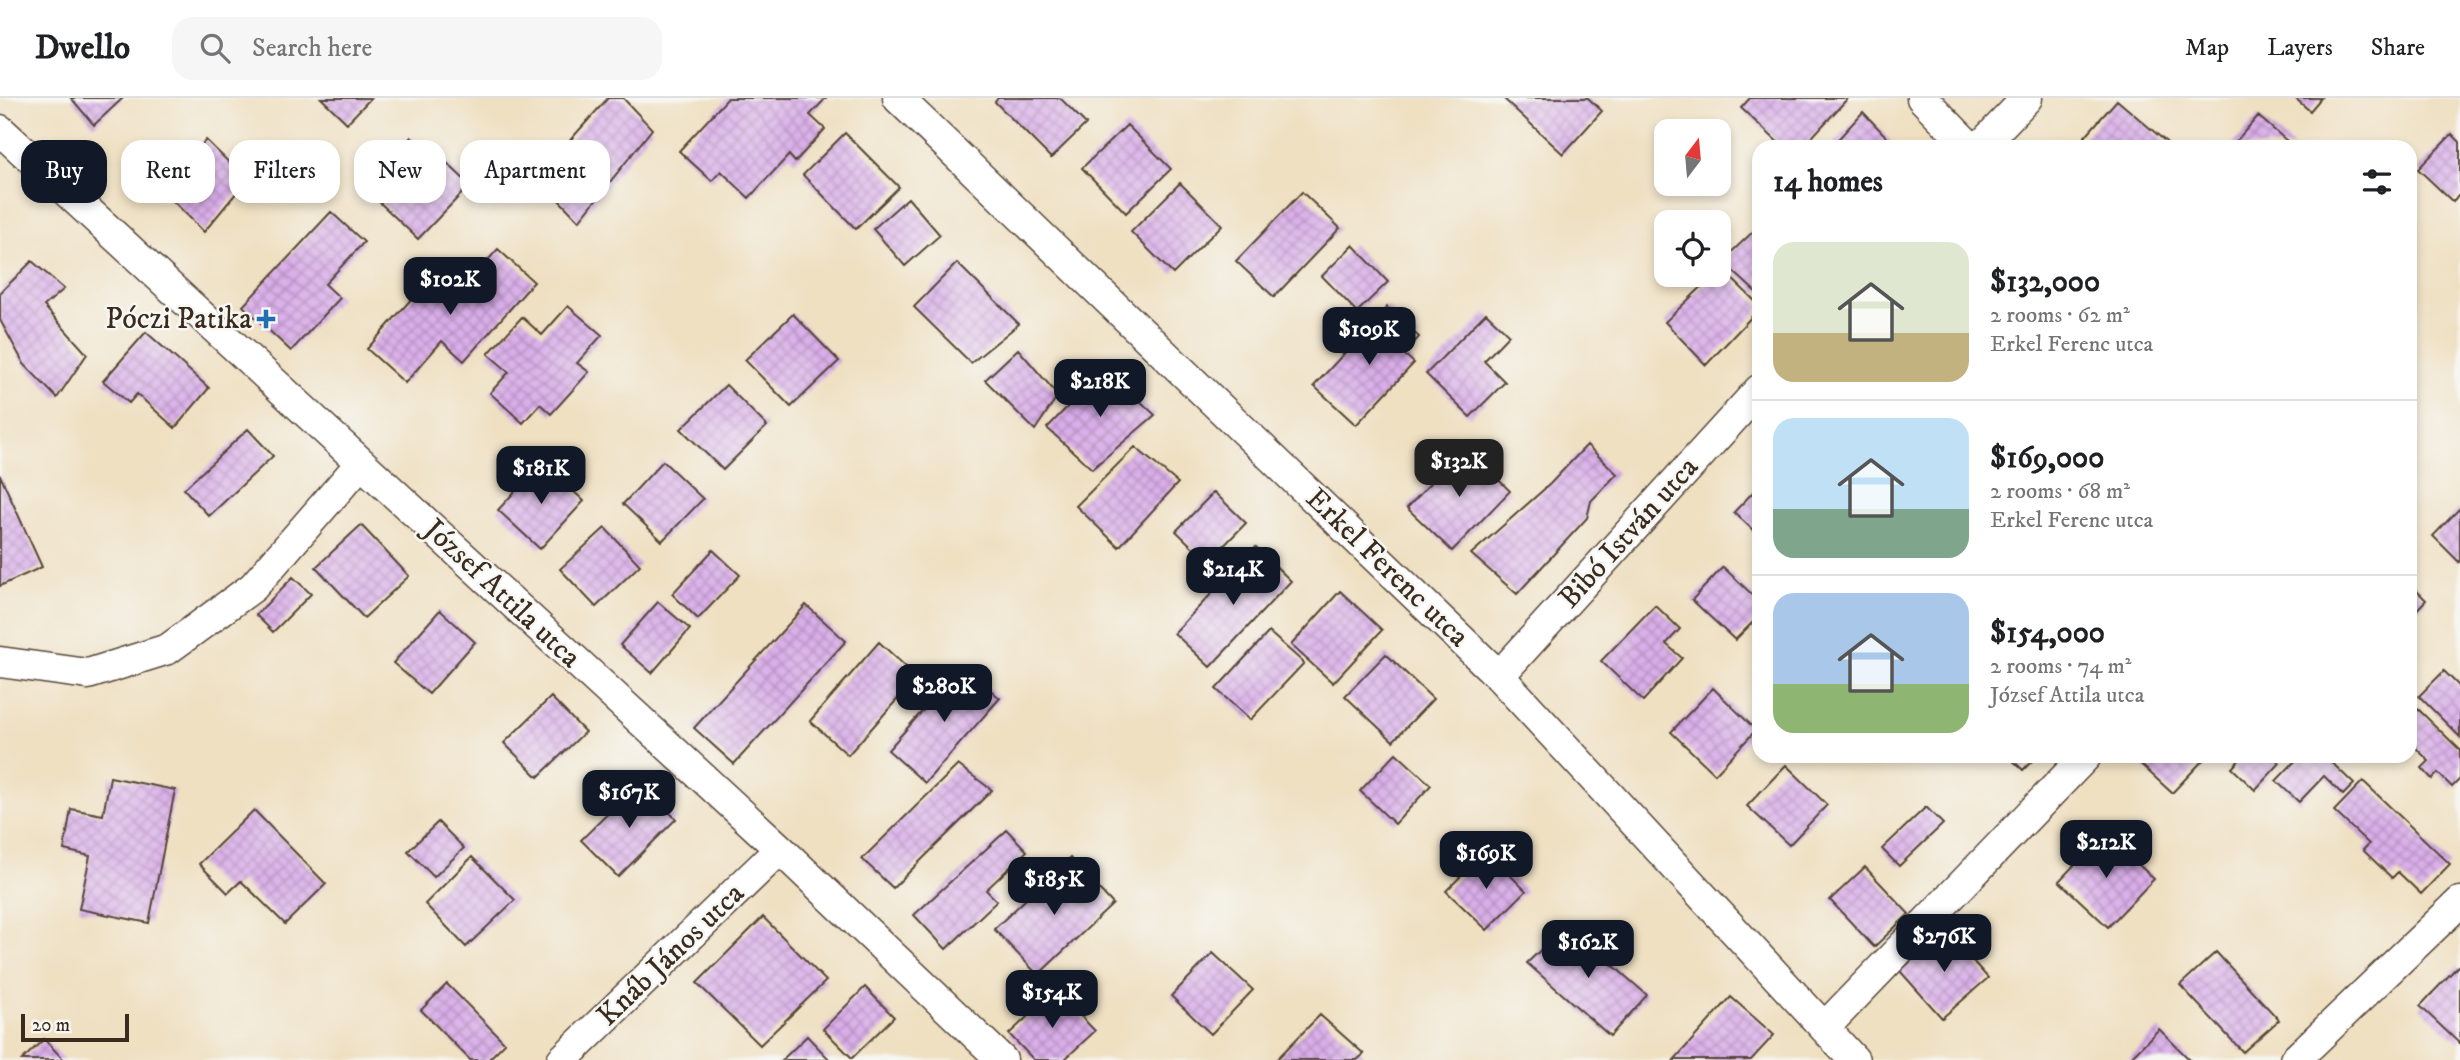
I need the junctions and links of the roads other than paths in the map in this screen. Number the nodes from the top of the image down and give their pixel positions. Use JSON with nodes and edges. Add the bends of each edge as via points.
{"nodes":[{"id":1,"x":898,"y":98,"type":"edge"},
{"id":2,"x":1922,"y":98,"type":"edge"},
{"id":3,"x":2027,"y":98,"type":"edge"},
{"id":4,"x":0,"y":130,"type":"edge"},
{"id":5,"x":1963,"y":140,"type":"edge"},
{"id":6,"x":1987,"y":140,"type":"edge"},
{"id":7,"x":1752,"y":398,"type":"edge"},
{"id":8,"x":361,"y":463,"type":"junction"},
{"id":9,"x":0,"y":662,"type":"edge"},
{"id":10,"x":1499,"y":676,"type":"junction"},
{"id":11,"x":2079,"y":763,"type":"edge"},
{"id":12,"x":780,"y":849,"type":"junction"},
{"id":13,"x":2460,"y":902,"type":"edge"},
{"id":14,"x":1825,"y":1027,"type":"junction"},
{"id":15,"x":562,"y":1060,"type":"edge"},
{"id":16,"x":1002,"y":1060,"type":"edge"},
{"id":17,"x":1854,"y":1060,"type":"edge"},
{"id":18,"x":2295,"y":1060,"type":"edge"}],
"edges":[{"from":1,"to":10,"type":"street","name":"Erkel Ferenc utca"},
{"from":2,"to":5,"type":"street"},
{"from":3,"to":6,"type":"street"},
{"from":4,"to":8,"type":"street","name":"József Attila utca"},
{"from":7,"to":10,"type":"street","name":"Bibó István utca"},
{"from":8,"to":9,"type":"street","via":[[253,587],[168,649],[88,674]]},
{"from":8,"to":12,"type":"street","name":"József Attila utca"},
{"from":10,"to":14,"type":"street","name":"Erkel Ferenc utca"},
{"from":11,"to":14,"type":"street"},
{"from":12,"to":15,"type":"street","name":"Knáb János utca"},
{"from":12,"to":16,"type":"street","name":"József Attila utca"},
{"from":13,"to":18,"type":"street"},
{"from":14,"to":17,"type":"street","name":"Erkel Ferenc utca"}]}
